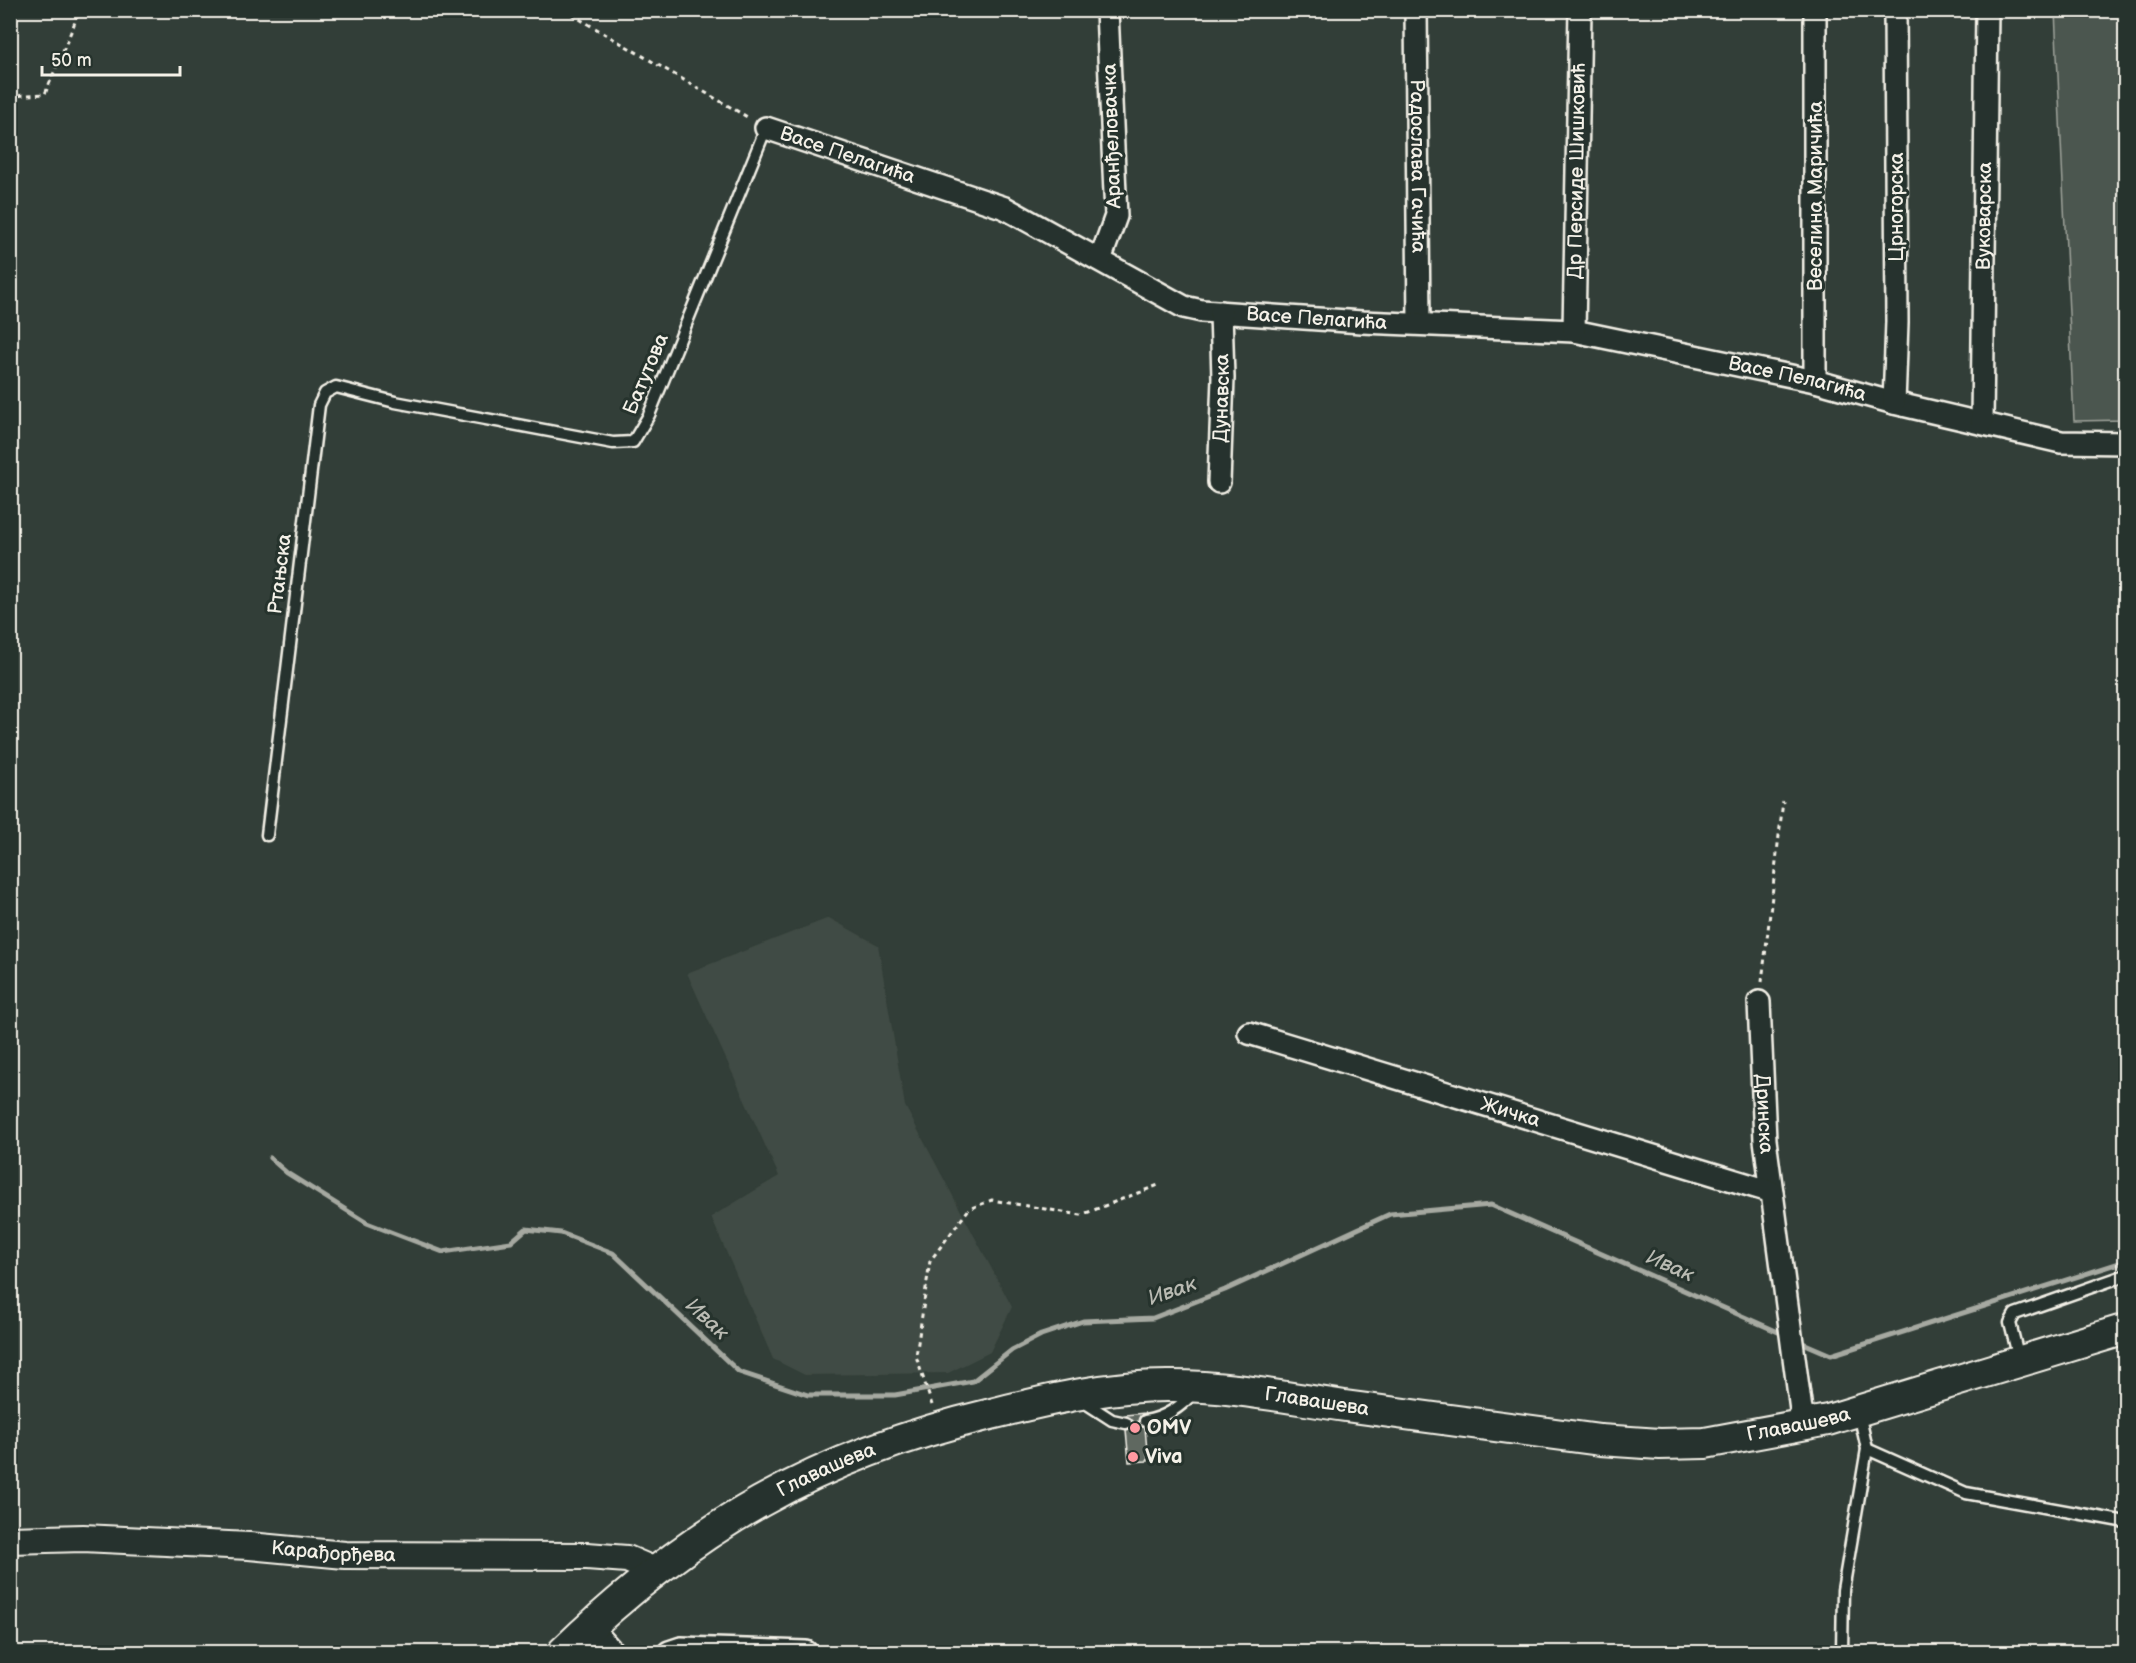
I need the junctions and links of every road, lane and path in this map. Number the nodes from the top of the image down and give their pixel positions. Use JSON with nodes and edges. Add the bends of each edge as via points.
{"nodes":[{"id":1,"x":80,"y":10,"type":"edge"},
{"id":2,"x":564,"y":10,"type":"edge"},
{"id":3,"x":1107,"y":10,"type":"edge"},
{"id":4,"x":1416,"y":10,"type":"edge"},
{"id":5,"x":1580,"y":10,"type":"edge"},
{"id":6,"x":1815,"y":10,"type":"edge"},
{"id":7,"x":1895,"y":10,"type":"edge"},
{"id":8,"x":1987,"y":10,"type":"edge"},
{"id":9,"x":10,"y":96,"type":"edge"},
{"id":10,"x":766,"y":128,"type":"junction"},
{"id":11,"x":1100,"y":260,"type":"junction"},
{"id":12,"x":1221,"y":312,"type":"junction"},
{"id":13,"x":1419,"y":323,"type":"junction"},
{"id":14,"x":1574,"y":331,"type":"junction"},
{"id":15,"x":1815,"y":381,"type":"junction"},
{"id":16,"x":395,"y":402,"type":"joint"},
{"id":17,"x":1894,"y":403,"type":"junction"},
{"id":18,"x":1982,"y":422,"type":"junction"},
{"id":19,"x":2126,"y":443,"type":"edge"},
{"id":20,"x":1219,"y":482,"type":"dead end"},
{"id":21,"x":1782,"y":801,"type":"dead end"},
{"id":22,"x":267,"y":835,"type":"dead end"},
{"id":23,"x":1760,"y":1002,"type":"joint"},
{"id":24,"x":1249,"y":1033,"type":"dead end"},
{"id":25,"x":1161,"y":1184,"type":"dead end"},
{"id":26,"x":1772,"y":1192,"type":"junction"},
{"id":27,"x":2126,"y":1275,"type":"edge"},
{"id":28,"x":2126,"y":1329,"type":"edge"},
{"id":29,"x":2020,"y":1363,"type":"junction"},
{"id":30,"x":1199,"y":1387,"type":"junction"},
{"id":31,"x":928,"y":1395,"type":"dead end"},
{"id":32,"x":1073,"y":1396,"type":"junction"},
{"id":33,"x":1858,"y":1412,"type":"junction"},
{"id":34,"x":1145,"y":1421,"type":"dead end"},
{"id":35,"x":1126,"y":1423,"type":"dead end"},
{"id":36,"x":1803,"y":1425,"type":"junction"},
{"id":37,"x":1867,"y":1449,"type":"junction"},
{"id":38,"x":2126,"y":1522,"type":"edge"},
{"id":39,"x":10,"y":1540,"type":"edge"},
{"id":40,"x":655,"y":1571,"type":"junction"},
{"id":41,"x":590,"y":1626,"type":"junction"},
{"id":42,"x":784,"y":1652,"type":"edge"},
{"id":43,"x":563,"y":1653,"type":"edge"},
{"id":44,"x":613,"y":1653,"type":"edge"},
{"id":45,"x":669,"y":1653,"type":"edge"},
{"id":46,"x":806,"y":1653,"type":"edge"},
{"id":47,"x":1842,"y":1653,"type":"edge"}],
"edges":[{"from":1,"to":9,"type":"path","via":[[45,94]]},
{"from":2,"to":10,"type":"path","name":"Васе Пелагића"},
{"from":3,"to":11,"type":"street","name":"Аранђеловачка","via":[[1116,216]]},
{"from":4,"to":13,"type":"street","name":"Радослава Гачића"},
{"from":5,"to":14,"type":"street","name":"Др Персиде Шишковић"},
{"from":6,"to":15,"type":"street","name":"Веселина Маричића"},
{"from":7,"to":17,"type":"street","name":"Црногорска","via":[[1898,322]]},
{"from":8,"to":18,"type":"street","name":"Вуковарска"},
{"from":10,"to":11,"type":"street","name":"Васе Пелагића","via":[[1005,208]]},
{"from":10,"to":16,"type":"lane","name":"Батутова","via":[[649,415],[633,442],[613,443]]},
{"from":11,"to":12,"type":"street","name":"Васе Пелагића","via":[[1184,307]]},
{"from":12,"to":13,"type":"street","name":"Васе Пелагића"},
{"from":12,"to":20,"type":"street","name":"Дунавска"},
{"from":13,"to":14,"type":"street","name":"Васе Пелагића"},
{"from":14,"to":15,"type":"street","name":"Васе Пелагића"},
{"from":15,"to":17,"type":"street","name":"Васе Пелагића"},
{"from":16,"to":22,"type":"lane","name":"Ртањска","via":[[336,387],[325,393],[320,405]]},
{"from":17,"to":18,"type":"street","name":"Васе Пелагића"},
{"from":18,"to":19,"type":"street","name":"Васе Пелагића","via":[[2061,442]]},
{"from":21,"to":23,"type":"path"},
{"from":23,"to":26,"type":"street","name":"Дринска","via":[[1765,1140]]},
{"from":24,"to":26,"type":"street","name":"Жичка"},
{"from":25,"to":31,"type":"path","via":[[1081,1215],[992,1200],[969,1209],[930,1261],[916,1356]]},
{"from":26,"to":36,"type":"street","name":"Дринска"},
{"from":27,"to":29,"type":"lane","via":[[2015,1314],[2010,1323]]},
{"from":28,"to":29,"type":"main road","name":"Главашева"},
{"from":29,"to":33,"type":"main road","name":"Главашева"},
{"from":30,"to":32,"type":"main road","name":"Главашева","via":[[1125,1387]]},
{"from":30,"to":34,"type":"lane","via":[[1185,1402],[1160,1418]]},
{"from":30,"to":36,"type":"main road","name":"Главашева","via":[[1610,1441],[1705,1443]]},
{"from":32,"to":35,"type":"lane","via":[[1113,1420]]},
{"from":32,"to":40,"type":"main road","name":"Главашева","via":[[939,1426],[850,1456],[756,1503]]},
{"from":33,"to":36,"type":"main road","name":"Главашева"},
{"from":33,"to":37,"type":"lane"},
{"from":37,"to":38,"type":"lane","via":[[1966,1493]]},
{"from":37,"to":47,"type":"lane","via":[[1843,1590]]},
{"from":39,"to":40,"type":"street","name":"Карађорђева","via":[[73,1538],[345,1555],[587,1556],[627,1559]]},
{"from":40,"to":41,"type":"main road","name":"Главашева"},
{"from":41,"to":43,"type":"main road","name":"Главашева"},
{"from":41,"to":44,"type":"street"},
{"from":42,"to":45,"type":"street","via":[[681,1648]]},
{"from":42,"to":46,"type":"street"}]}
